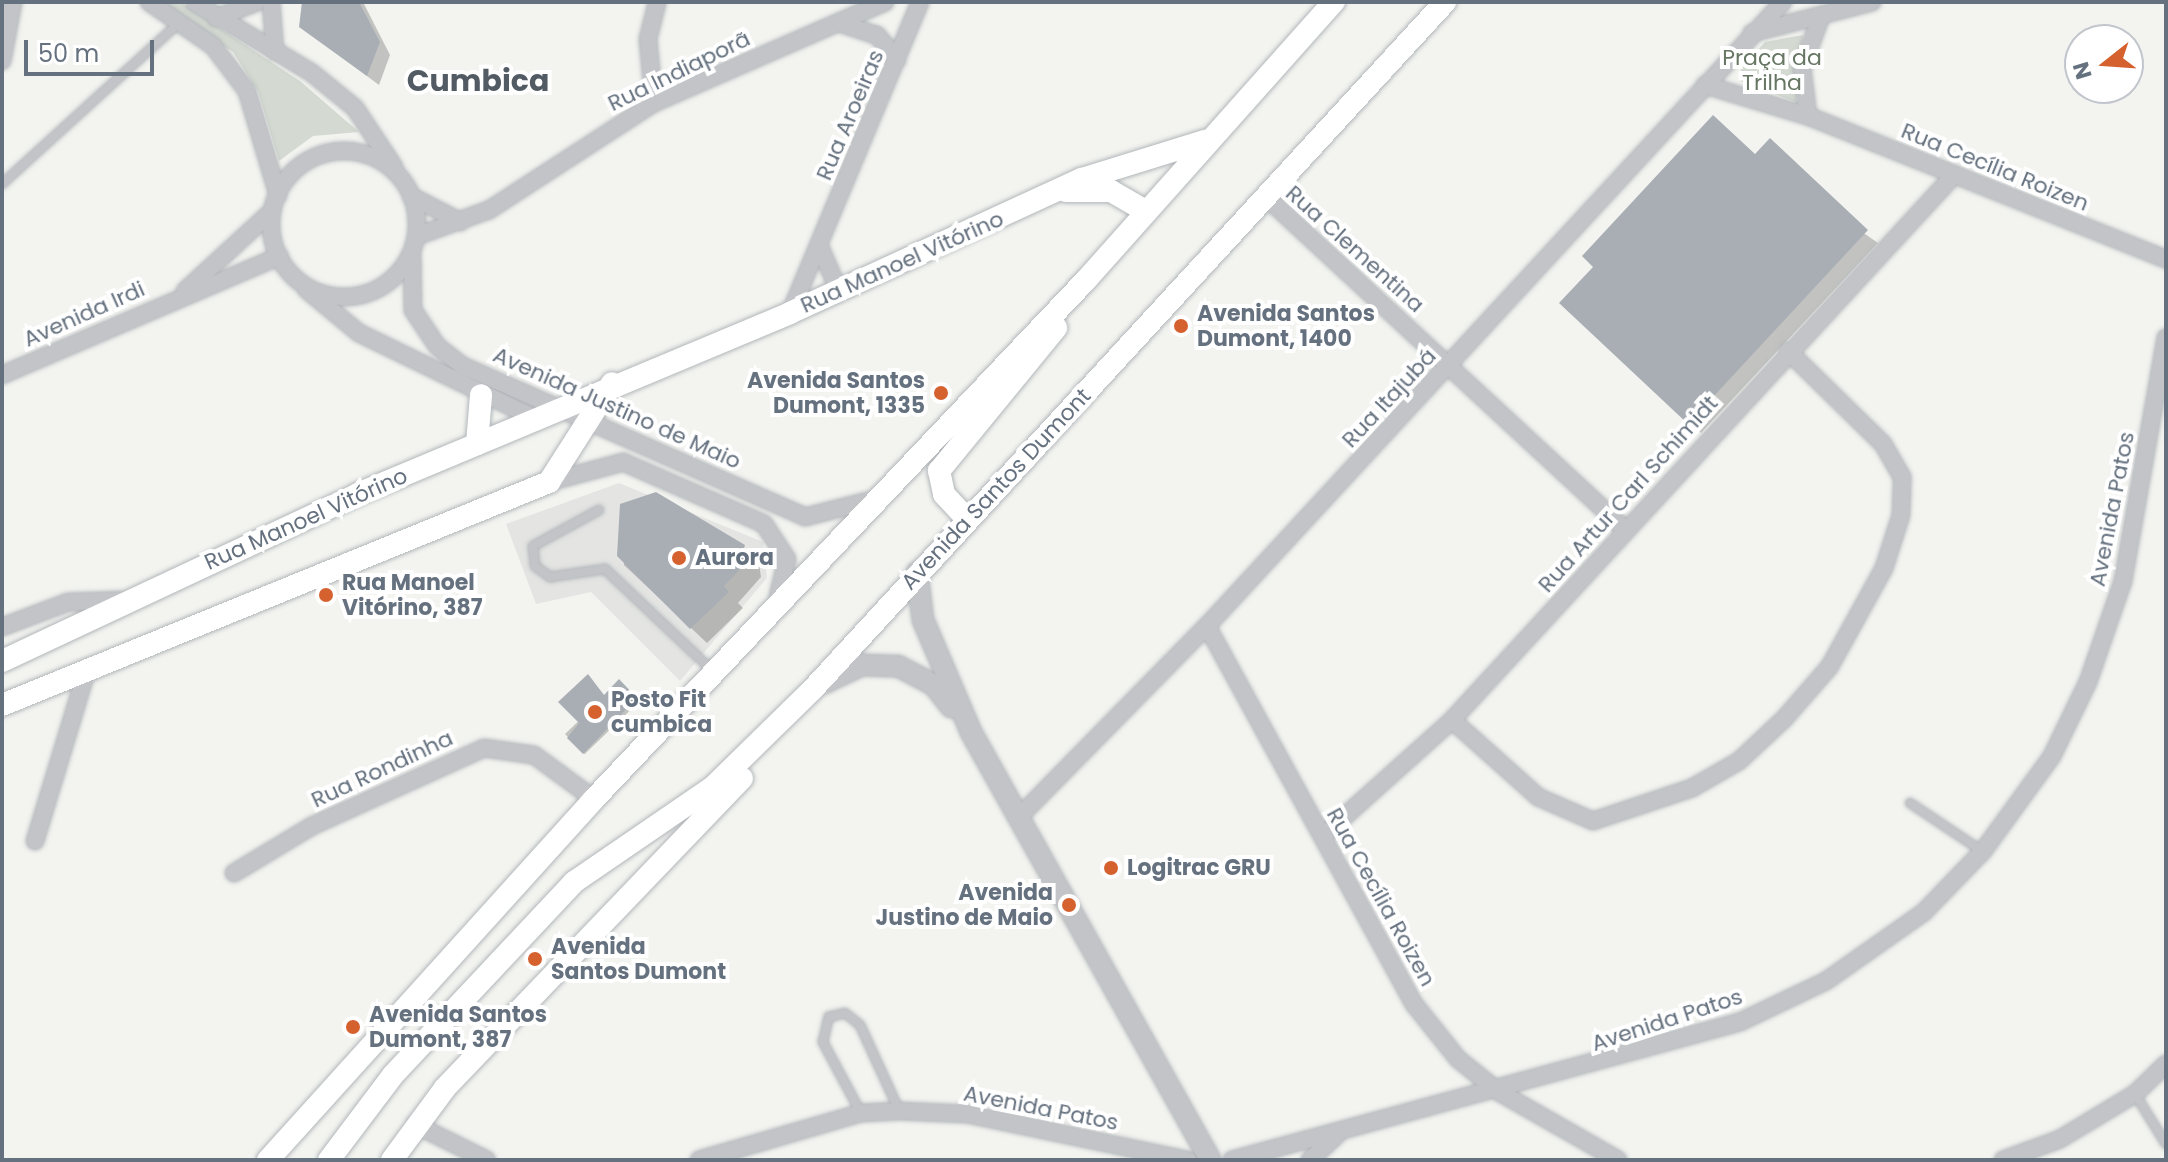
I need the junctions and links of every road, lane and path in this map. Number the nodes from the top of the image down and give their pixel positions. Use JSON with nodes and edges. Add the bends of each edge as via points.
{"nodes":[{"id":1,"x":13,"y":2,"type":"edge"},
{"id":2,"x":149,"y":2,"type":"edge"},
{"id":3,"x":194,"y":2,"type":"edge"},
{"id":4,"x":257,"y":2,"type":"edge"},
{"id":5,"x":271,"y":2,"type":"edge"},
{"id":6,"x":657,"y":2,"type":"edge"},
{"id":7,"x":885,"y":2,"type":"edge"},
{"id":8,"x":920,"y":2,"type":"edge"},
{"id":9,"x":1334,"y":2,"type":"edge"},
{"id":10,"x":1445,"y":2,"type":"edge"},
{"id":11,"x":1783,"y":2,"type":"edge"},
{"id":12,"x":1872,"y":2,"type":"edge"},
{"id":13,"x":216,"y":18,"type":"junction"},
{"id":14,"x":1820,"y":19,"type":"junction"},
{"id":15,"x":180,"y":22,"type":"junction"},
{"id":16,"x":839,"y":23,"type":"junction"},
{"id":17,"x":8,"y":28,"type":"edge"},
{"id":18,"x":1750,"y":34,"type":"junction"},
{"id":19,"x":275,"y":52,"type":"junction"},
{"id":20,"x":897,"y":60,"type":"junction"},
{"id":21,"x":2,"y":61,"type":"edge"},
{"id":22,"x":1705,"y":85,"type":"junction"},
{"id":23,"x":654,"y":103,"type":"junction"},
{"id":24,"x":1808,"y":116,"type":"junction"},
{"id":25,"x":1205,"y":141,"type":"junction"},
{"id":26,"x":396,"y":172,"type":"junction"},
{"id":27,"x":1955,"y":174,"type":"junction"},
{"id":28,"x":2,"y":184,"type":"edge"},
{"id":29,"x":1057,"y":192,"type":"junction"},
{"id":30,"x":411,"y":196,"type":"junction"},
{"id":31,"x":1265,"y":196,"type":"junction"},
{"id":32,"x":275,"y":203,"type":"junction"},
{"id":33,"x":1144,"y":210,"type":"junction"},
{"id":34,"x":461,"y":222,"type":"junction"},
{"id":35,"x":414,"y":244,"type":"junction"},
{"id":36,"x":819,"y":245,"type":"junction"},
{"id":37,"x":280,"y":256,"type":"junction"},
{"id":38,"x":2166,"y":259,"type":"edge"},
{"id":39,"x":1086,"y":280,"type":"junction"},
{"id":40,"x":300,"y":282,"type":"junction"},
{"id":41,"x":839,"y":291,"type":"junction"},
{"id":42,"x":184,"y":293,"type":"junction"},
{"id":43,"x":790,"y":313,"type":"junction"},
{"id":44,"x":2166,"y":338,"type":"edge"},
{"id":45,"x":1788,"y":351,"type":"junction"},
{"id":46,"x":1450,"y":366,"type":"junction"},
{"id":47,"x":2,"y":375,"type":"edge"},
{"id":48,"x":612,"y":383,"type":"junction"},
{"id":49,"x":481,"y":395,"type":"junction"},
{"id":50,"x":562,"y":406,"type":"junction"},
{"id":51,"x":534,"y":418,"type":"junction"},
{"id":52,"x":590,"y":422,"type":"junction"},
{"id":53,"x":477,"y":444,"type":"junction"},
{"id":54,"x":549,"y":482,"type":"junction"},
{"id":55,"x":878,"y":498,"type":"junction"},
{"id":56,"x":599,"y":510,"type":"dead end"},
{"id":57,"x":968,"y":520,"type":"junction"},
{"id":58,"x":1626,"y":530,"type":"junction"},
{"id":59,"x":917,"y":572,"type":"junction"},
{"id":60,"x":127,"y":600,"type":"junction"},
{"id":61,"x":776,"y":606,"type":"junction"},
{"id":62,"x":1207,"y":626,"type":"junction"},
{"id":63,"x":2,"y":627,"type":"edge"},
{"id":64,"x":2,"y":661,"type":"edge"},
{"id":65,"x":88,"y":667,"type":"junction"},
{"id":66,"x":714,"y":672,"type":"junction"},
{"id":67,"x":812,"y":690,"type":"junction"},
{"id":68,"x":2,"y":705,"type":"edge"},
{"id":69,"x":1452,"y":720,"type":"junction"},
{"id":70,"x":971,"y":732,"type":"junction"},
{"id":71,"x":759,"y":743,"type":"junction"},
{"id":72,"x":594,"y":799,"type":"junction"},
{"id":73,"x":1910,"y":803,"type":"dead end"},
{"id":74,"x":1020,"y":816,"type":"junction"},
{"id":75,"x":1324,"y":835,"type":"junction"},
{"id":76,"x":35,"y":841,"type":"dead end"},
{"id":77,"x":1983,"y":851,"type":"junction"},
{"id":78,"x":234,"y":873,"type":"dead end"},
{"id":79,"x":2166,"y":1064,"type":"edge"},
{"id":80,"x":1499,"y":1092,"type":"junction"},
{"id":81,"x":2135,"y":1094,"type":"junction"},
{"id":82,"x":899,"y":1111,"type":"junction"},
{"id":83,"x":861,"y":1113,"type":"junction"},
{"id":84,"x":414,"y":1124,"type":"junction"},
{"id":85,"x":1339,"y":1132,"type":"junction"},
{"id":86,"x":2166,"y":1144,"type":"edge"},
{"id":87,"x":268,"y":1160,"type":"edge"},
{"id":88,"x":329,"y":1160,"type":"edge"},
{"id":89,"x":392,"y":1160,"type":"edge"},
{"id":90,"x":487,"y":1160,"type":"edge"},
{"id":91,"x":699,"y":1160,"type":"edge"},
{"id":92,"x":1188,"y":1160,"type":"edge"},
{"id":93,"x":1210,"y":1160,"type":"edge"},
{"id":94,"x":1232,"y":1160,"type":"edge"},
{"id":95,"x":1310,"y":1160,"type":"edge"},
{"id":96,"x":1618,"y":1160,"type":"edge"},
{"id":97,"x":2003,"y":1160,"type":"edge"}],
"edges":[{"from":1,"to":17,"type":"street"},
{"from":2,"to":15,"type":"street"},
{"from":3,"to":13,"type":"street"},
{"from":4,"to":13,"type":"street"},
{"from":5,"to":19,"type":"street"},
{"from":6,"to":23,"type":"street","via":[[648,39]]},
{"from":7,"to":16,"type":"street","name":"Rua Indiaporã"},
{"from":8,"to":20,"type":"street","name":"Rua Aroeiras"},
{"from":9,"to":25,"type":"main road"},
{"from":10,"to":31,"type":"main road","name":"Avenida Santos Dumont"},
{"from":11,"to":18,"type":"street","name":"Rua Itajubá"},
{"from":12,"to":14,"type":"street"},
{"from":13,"to":19,"type":"street"},
{"from":14,"to":18,"type":"street"},
{"from":14,"to":24,"type":"street","via":[[1802,68]]},
{"from":15,"to":28,"type":"lane"},
{"from":15,"to":32,"type":"street","via":[[213,46],[247,91]]},
{"from":16,"to":20,"type":"street","via":[[877,35]]},
{"from":16,"to":23,"type":"street","name":"Rua Indiaporã"},
{"from":17,"to":21,"type":"street"},
{"from":18,"to":22,"type":"street","name":"Rua Itajubá"},
{"from":19,"to":26,"type":"street","via":[[355,108]]},
{"from":20,"to":36,"type":"street","name":"Rua Aroeiras"},
{"from":22,"to":24,"type":"street","name":"Rua Cecília Roizen"},
{"from":22,"to":46,"type":"street","name":"Rua Itajubá"},
{"from":23,"to":34,"type":"street","name":"Rua Indiaporã"},
{"from":24,"to":27,"type":"street","name":"Rua Cecília Roizen"},
{"from":25,"to":29,"type":"main road","name":"Rua Manoel Vitórino"},
{"from":25,"to":33,"type":"main road"},
{"from":26,"to":30,"type":"street"},
{"from":26,"to":32,"type":"street","via":[[366,154],[319,155],[295,169]]},
{"from":27,"to":38,"type":"street","name":"Rua Cecília Roizen"},
{"from":27,"to":45,"type":"street","name":"Rua Artur Carl Schimidt"},
{"from":29,"to":33,"type":"main road","name":"Rua Manoel Vitórino","via":[[1111,191]]},
{"from":29,"to":41,"type":"main road","name":"Rua Manoel Vitórino"},
{"from":30,"to":34,"type":"street"},
{"from":30,"to":35,"type":"street"},
{"from":31,"to":46,"type":"street","name":"Rua Clementina"},
{"from":31,"to":57,"type":"main road","name":"Avenida Santos Dumont"},
{"from":32,"to":37,"type":"street"},
{"from":32,"to":42,"type":"street","name":"Avenida Irdi"},
{"from":33,"to":39,"type":"main road"},
{"from":34,"to":35,"type":"street","name":"Rua Indiaporã"},
{"from":35,"to":40,"type":"street","via":[[396,276],[357,296],[334,297]]},
{"from":35,"to":50,"type":"street","name":"Avenida Justino de Maio","via":[[413,310],[437,346],[497,383]]},
{"from":36,"to":41,"type":"street"},
{"from":36,"to":43,"type":"street","name":"Rua Aroeiras"},
{"from":37,"to":40,"type":"street"},
{"from":37,"to":42,"type":"street","name":"Avenida Irdi"},
{"from":39,"to":55,"type":"main road"},
{"from":39,"to":57,"type":"main road","via":[[1037,353],[939,471],[941,488]]},
{"from":40,"to":49,"type":"street","name":"Avenida Justino de Maio","via":[[337,320]]},
{"from":41,"to":43,"type":"main road","name":"Rua Manoel Vitórino"},
{"from":42,"to":47,"type":"street","name":"Avenida Irdi"},
{"from":43,"to":48,"type":"main road","name":"Rua Manoel Vitórino"},
{"from":44,"to":77,"type":"street","name":"Avenida Patos","via":[[2123,581],[2088,682],[2052,756]]},
{"from":45,"to":58,"type":"street","name":"Rua Artur Carl Schimidt"},
{"from":45,"to":69,"type":"street","via":[[1883,444],[1902,477],[1901,515],[1884,568],[1830,666],[1784,719],[1739,761],[1692,788],[1593,821],[1538,797]]},
{"from":46,"to":58,"type":"street","name":"Rua Clementina"},
{"from":46,"to":62,"type":"street","name":"Rua Itajubá"},
{"from":48,"to":50,"type":"main road","name":"Rua Manoel Vitórino"},
{"from":48,"to":52,"type":"main road"},
{"from":49,"to":51,"type":"street","name":"Avenida Justino de Maio"},
{"from":49,"to":53,"type":"main road"},
{"from":50,"to":51,"type":"main road","name":"Rua Manoel Vitórino"},
{"from":50,"to":52,"type":"street","name":"Avenida Justino de Maio"},
{"from":51,"to":53,"type":"main road","name":"Rua Manoel Vitórino"},
{"from":52,"to":54,"type":"main road"},
{"from":52,"to":55,"type":"street","name":"Avenida Justino de Maio","via":[[805,517]]},
{"from":53,"to":60,"type":"main road","name":"Rua Manoel Vitórino"},
{"from":54,"to":61,"type":"street","via":[[623,462],[764,524],[787,559]]},
{"from":54,"to":65,"type":"main road"},
{"from":55,"to":61,"type":"main road"},
{"from":56,"to":66,"type":"lane","via":[[533,546],[535,566],[550,577],[605,569]]},
{"from":57,"to":59,"type":"main road","name":"Avenida Santos Dumont"},
{"from":58,"to":69,"type":"street","name":"Rua Artur Carl Schimidt"},
{"from":59,"to":67,"type":"main road","name":"Avenida Santos Dumont"},
{"from":59,"to":70,"type":"street","via":[[923,620]]},
{"from":60,"to":63,"type":"street","via":[[68,602]]},
{"from":60,"to":64,"type":"main road","name":"Rua Manoel Vitórino"},
{"from":61,"to":66,"type":"main road"},
{"from":62,"to":74,"type":"street","name":"Rua Itajubá"},
{"from":62,"to":75,"type":"street","name":"Rua Cecília Roizen"},
{"from":65,"to":68,"type":"main road"},
{"from":65,"to":76,"type":"street"},
{"from":66,"to":72,"type":"main road"},
{"from":67,"to":70,"type":"street","via":[[862,665],[898,666],[934,685]]},
{"from":67,"to":71,"type":"main road","name":"Avenida Santos Dumont"},
{"from":69,"to":75,"type":"street","name":"Rua Artur Carl Schimidt"},
{"from":70,"to":74,"type":"street"},
{"from":71,"to":84,"type":"main road","via":[[743,777]]},
{"from":71,"to":88,"type":"main road","name":"Avenida Santos Dumont","via":[[682,810],[574,882],[393,1075]]},
{"from":72,"to":78,"type":"street","name":"Rua Rondinha","via":[[534,755],[484,748],[312,826]]},
{"from":72,"to":87,"type":"main road"},
{"from":73,"to":77,"type":"lane"},
{"from":74,"to":93,"type":"street"},
{"from":75,"to":80,"type":"street","name":"Rua Cecília Roizen","via":[[1414,1004],[1458,1059]]},
{"from":77,"to":80,"type":"street","name":"Avenida Patos","via":[[1924,912],[1826,981],[1740,1022]]},
{"from":79,"to":81,"type":"street"},
{"from":80,"to":85,"type":"street","name":"Avenida Patos"},
{"from":80,"to":96,"type":"street","name":"Rua Cecília Roizen"},
{"from":81,"to":86,"type":"lane"},
{"from":81,"to":97,"type":"street","via":[[2060,1139]]},
{"from":82,"to":83,"type":"street","name":"Avenida Patos"},
{"from":82,"to":83,"type":"lane","via":[[860,1025],[845,1013],[829,1017],[823,1042]]},
{"from":82,"to":92,"type":"street","name":"Avenida Patos","via":[[967,1114]]},
{"from":83,"to":91,"type":"street","name":"Avenida Patos"},
{"from":84,"to":89,"type":"main road"},
{"from":84,"to":90,"type":"street"},
{"from":85,"to":94,"type":"street","name":"Avenida Patos"},
{"from":85,"to":95,"type":"street","name":"Avenida Patos"}]}
